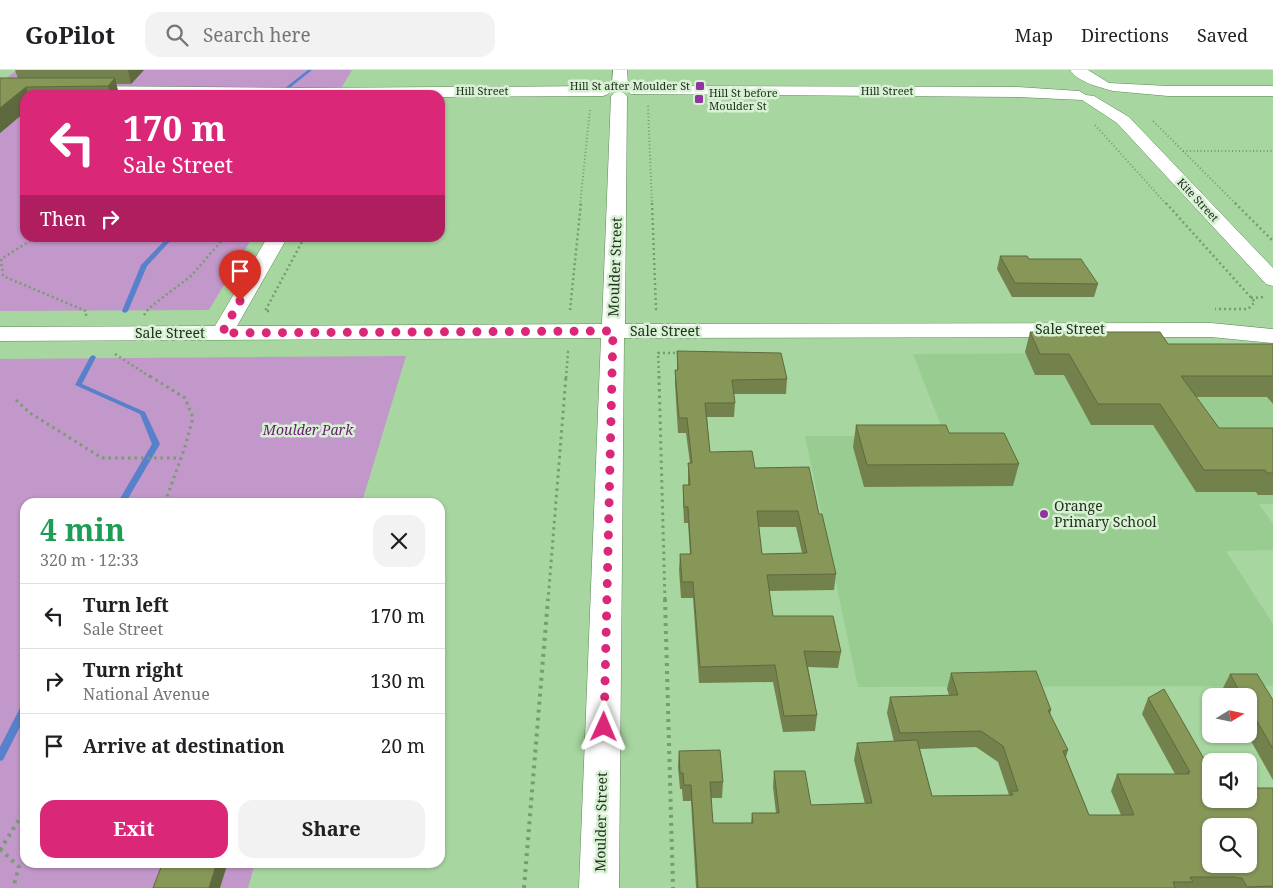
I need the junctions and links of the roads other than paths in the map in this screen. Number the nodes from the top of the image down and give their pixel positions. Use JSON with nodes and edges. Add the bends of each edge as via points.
{"nodes":[{"id":1,"x":368,"y":76,"type":"dead end"},
{"id":2,"x":1077,"y":84,"type":"edge"},
{"id":3,"x":620,"y":86,"type":"edge"},
{"id":4,"x":360,"y":90,"type":"edge"},
{"id":5,"x":445,"y":91,"type":"edge"},
{"id":6,"x":1114,"y":91,"type":"junction"},
{"id":7,"x":1273,"y":91,"type":"edge"},
{"id":8,"x":1123,"y":120,"type":"junction"},
{"id":9,"x":274,"y":242,"type":"edge"},
{"id":10,"x":1273,"y":280,"type":"edge"},
{"id":11,"x":1273,"y":291,"type":"edge"},
{"id":12,"x":1210,"y":320,"type":"junction"},
{"id":13,"x":1273,"y":322,"type":"edge"},
{"id":14,"x":613,"y":331,"type":"junction"},
{"id":15,"x":222,"y":333,"type":"junction"},
{"id":16,"x":0,"y":334,"type":"edge"},
{"id":17,"x":1273,"y":336,"type":"edge"},
{"id":18,"x":600,"y":888,"type":"edge"}],
"edges":[{"from":1,"to":4,"type":"street"},
{"from":2,"to":3,"type":"street","name":"Hill Street","via":[[1018,92]]},
{"from":2,"to":6,"type":"street"},
{"from":2,"to":6,"type":"street"},
{"from":2,"to":8,"type":"street","name":"Kite Street"},
{"from":3,"to":5,"type":"street","name":"Hill Street"},
{"from":3,"to":14,"type":"street","name":"Moulder Street"},
{"from":6,"to":7,"type":"street"},
{"from":6,"to":8,"type":"street","name":"Kite Street"},
{"from":8,"to":10,"type":"street","name":"Kite Street"},
{"from":9,"to":15,"type":"street"},
{"from":10,"to":11,"type":"street","name":"Kite Street","via":[[1267,285]]},
{"from":12,"to":13,"type":"street","name":"Sale Street"},
{"from":12,"to":14,"type":"street","name":"Sale Street"},
{"from":12,"to":17,"type":"street","name":"Sale Street"},
{"from":14,"to":15,"type":"street","name":"Sale Street"},
{"from":14,"to":18,"type":"street","name":"Moulder Street"},
{"from":15,"to":16,"type":"street","name":"Sale Street","via":[[127,344],[88,334]]}]}
